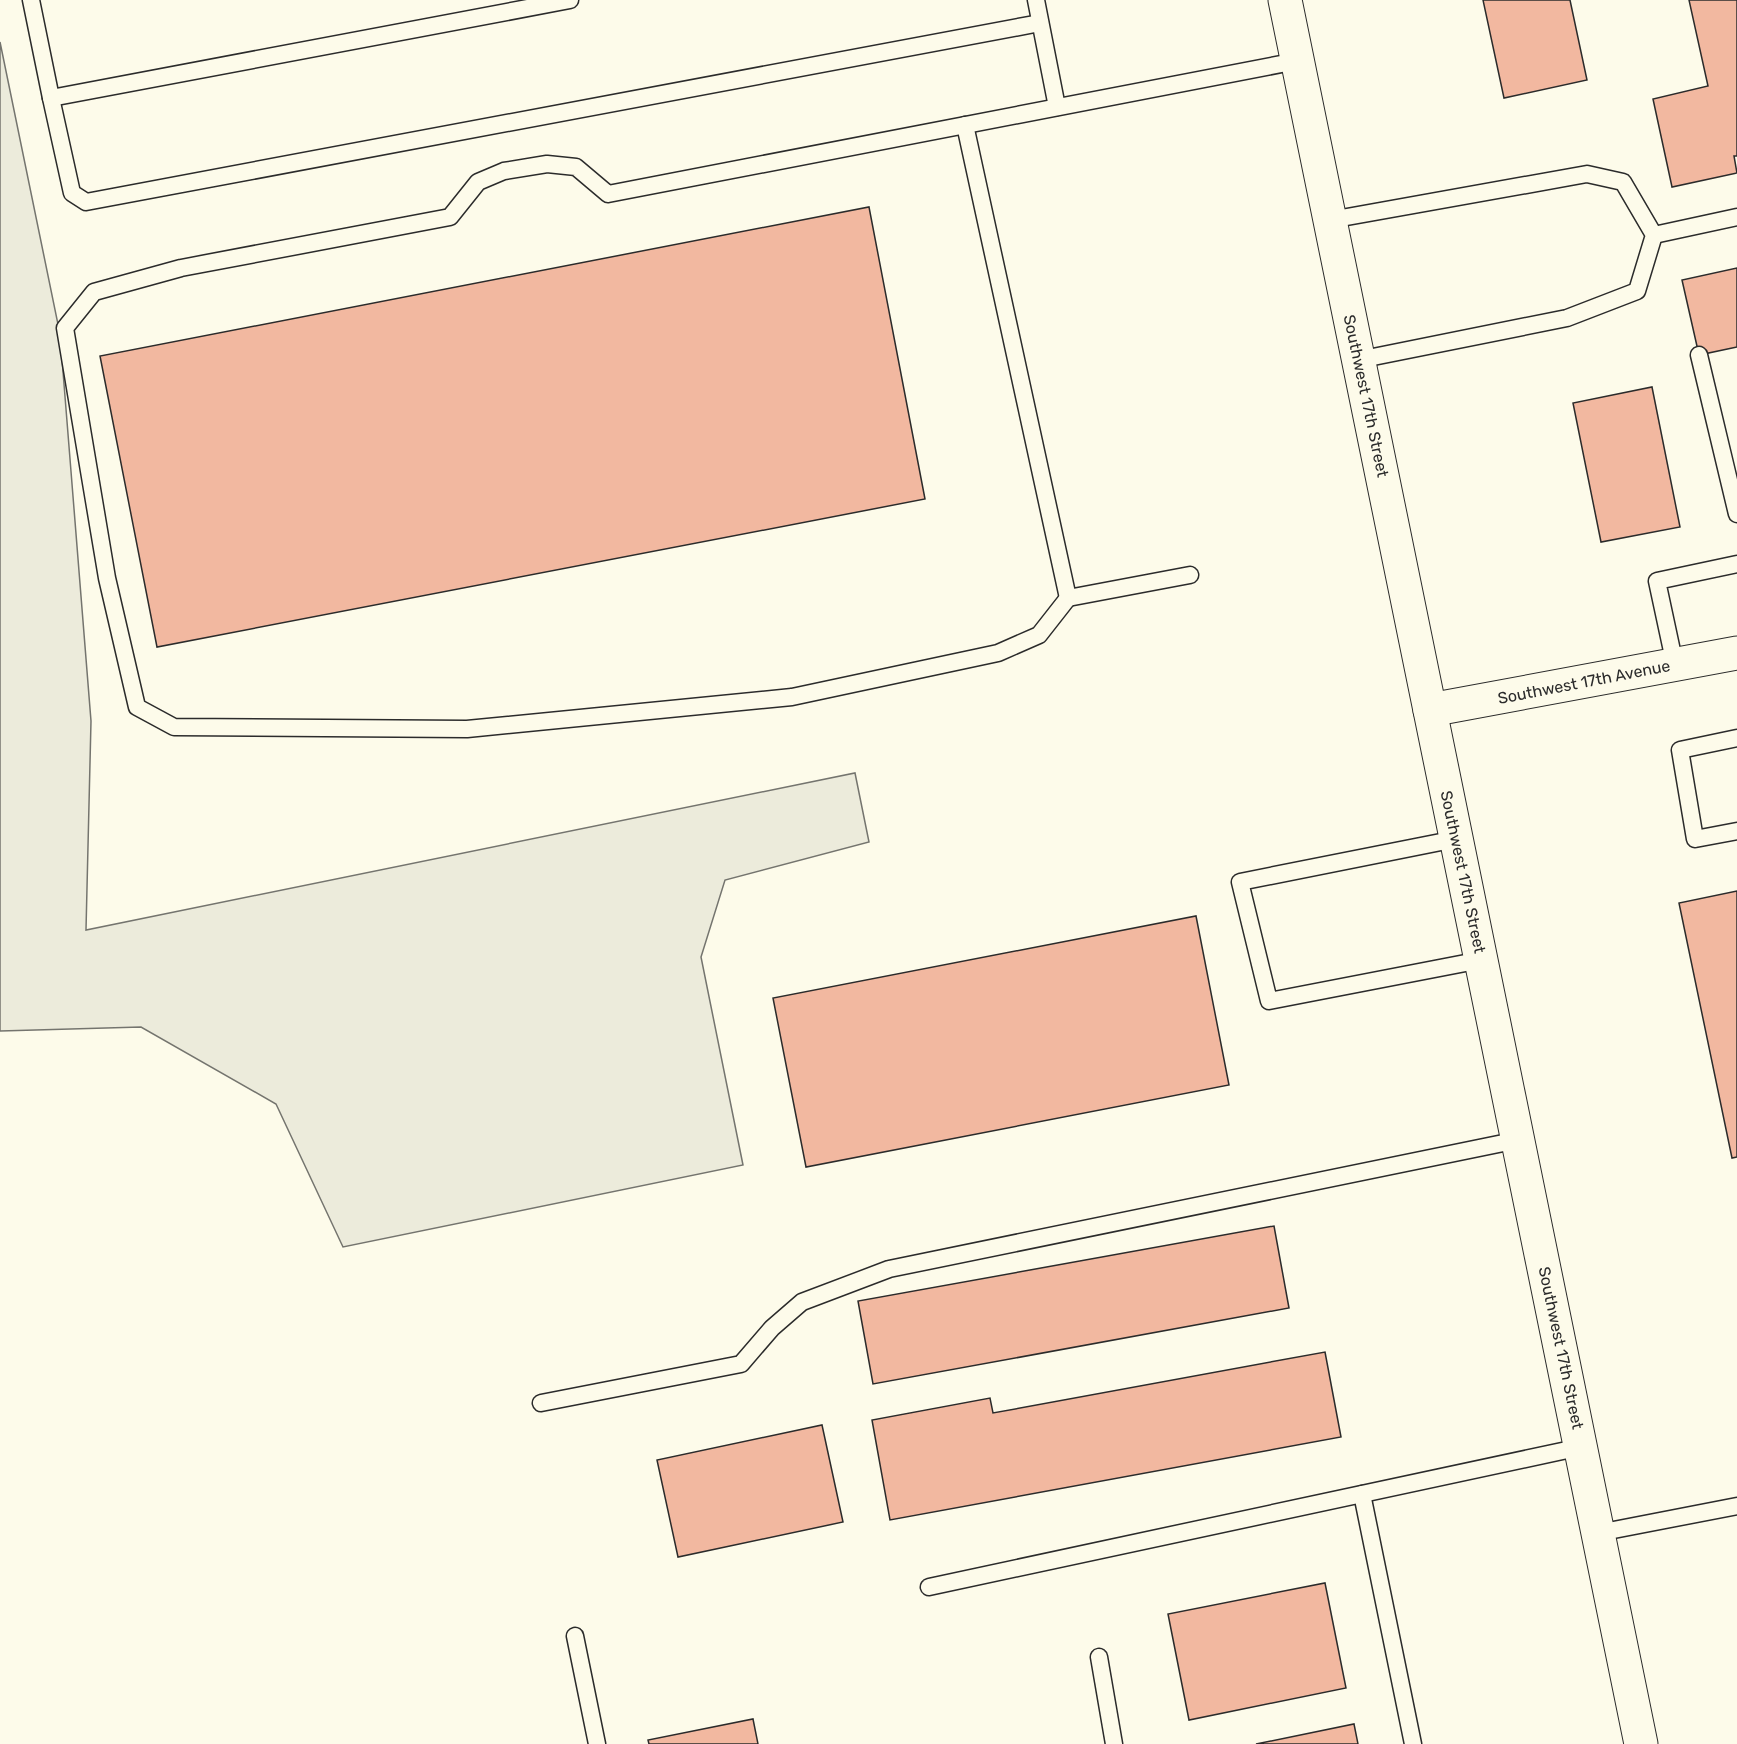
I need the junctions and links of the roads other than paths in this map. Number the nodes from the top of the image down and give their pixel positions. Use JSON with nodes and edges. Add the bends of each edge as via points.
{"nodes":[{"id":1,"x":31,"y":0,"type":"edge"},
{"id":2,"x":570,"y":0,"type":"edge"},
{"id":3,"x":1036,"y":0,"type":"edge"},
{"id":4,"x":1285,"y":0,"type":"edge"},
{"id":5,"x":1040,"y":23,"type":"junction"},
{"id":6,"x":1297,"y":61,"type":"junction"},
{"id":7,"x":51,"y":98,"type":"junction"},
{"id":8,"x":1057,"y":107,"type":"junction"},
{"id":9,"x":965,"y":124,"type":"junction"},
{"id":10,"x":1737,"y":217,"type":"edge"},
{"id":11,"x":1330,"y":220,"type":"junction"},
{"id":12,"x":1654,"y":235,"type":"junction"},
{"id":13,"x":1699,"y":355,"type":"dead end"},
{"id":14,"x":1358,"y":360,"type":"junction"},
{"id":15,"x":1737,"y":514,"type":"edge"},
{"id":16,"x":1737,"y":564,"type":"edge"},
{"id":17,"x":1190,"y":575,"type":"dead end"},
{"id":18,"x":1068,"y":598,"type":"junction"},
{"id":19,"x":1737,"y":653,"type":"edge"},
{"id":20,"x":1675,"y":664,"type":"junction"},
{"id":21,"x":1430,"y":710,"type":"junction"},
{"id":22,"x":1737,"y":738,"type":"edge"},
{"id":23,"x":1737,"y":831,"type":"edge"},
{"id":24,"x":1456,"y":839,"type":"junction"},
{"id":25,"x":1481,"y":960,"type":"junction"},
{"id":26,"x":1518,"y":1140,"type":"junction"},
{"id":27,"x":541,"y":1403,"type":"dead end"},
{"id":28,"x":1581,"y":1447,"type":"junction"},
{"id":29,"x":1362,"y":1494,"type":"junction"},
{"id":30,"x":1737,"y":1506,"type":"edge"},
{"id":31,"x":1598,"y":1533,"type":"junction"},
{"id":32,"x":929,"y":1587,"type":"dead end"},
{"id":33,"x":575,"y":1636,"type":"dead end"},
{"id":34,"x":1099,"y":1658,"type":"dead end"},
{"id":35,"x":597,"y":1744,"type":"edge"},
{"id":36,"x":1114,"y":1744,"type":"edge"},
{"id":37,"x":1413,"y":1744,"type":"edge"},
{"id":38,"x":1641,"y":1744,"type":"edge"}],
"edges":[{"from":1,"to":7,"type":"lane"},
{"from":2,"to":7,"type":"lane"},
{"from":3,"to":5,"type":"lane"},
{"from":4,"to":6,"type":"main road","name":"Southwest 17th Street"},
{"from":5,"to":7,"type":"lane","via":[[86,202],[72,193]]},
{"from":5,"to":8,"type":"lane"},
{"from":6,"to":8,"type":"lane"},
{"from":6,"to":11,"type":"main road","name":"Southwest 17th Street"},
{"from":8,"to":9,"type":"lane"},
{"from":9,"to":18,"type":"lane"},
{"from":9,"to":18,"type":"lane","via":[[608,194],[576,166],[547,164],[504,171],[478,182],[450,217],[181,268],[94,292],[64,328],[107,578],[137,707],[174,727],[467,729],[792,697],[998,653],[1039,635]]},
{"from":10,"to":12,"type":"lane"},
{"from":11,"to":12,"type":"lane","via":[[1587,174],[1623,182]]},
{"from":11,"to":14,"type":"main road","name":"Southwest 17th Street"},
{"from":12,"to":14,"type":"lane","via":[[1637,291],[1567,318]]},
{"from":13,"to":15,"type":"lane"},
{"from":14,"to":21,"type":"main road","name":"Southwest 17th Street"},
{"from":16,"to":20,"type":"lane","via":[[1657,581]]},
{"from":17,"to":18,"type":"lane"},
{"from":19,"to":20,"type":"main road","name":"Southwest 17th Avenue"},
{"from":20,"to":21,"type":"main road","name":"Southwest 17th Avenue"},
{"from":21,"to":24,"type":"main road","name":"Southwest 17th Street"},
{"from":22,"to":23,"type":"lane","via":[[1680,750],[1695,840]]},
{"from":24,"to":25,"type":"main road","name":"Southwest 17th Street"},
{"from":24,"to":25,"type":"lane","via":[[1240,882],[1269,1001]]},
{"from":25,"to":26,"type":"main road","name":"Southwest 17th Street"},
{"from":26,"to":27,"type":"lane","via":[[889,1269],[802,1302],[772,1328],[741,1364]]},
{"from":26,"to":28,"type":"main road","name":"Southwest 17th Street"},
{"from":28,"to":29,"type":"lane"},
{"from":28,"to":31,"type":"main road","name":"Southwest 17th Street"},
{"from":29,"to":32,"type":"lane"},
{"from":29,"to":37,"type":"lane"},
{"from":30,"to":31,"type":"lane"},
{"from":31,"to":38,"type":"main road","name":"Southwest 17th Street"},
{"from":33,"to":35,"type":"lane"},
{"from":34,"to":36,"type":"lane"}]}
